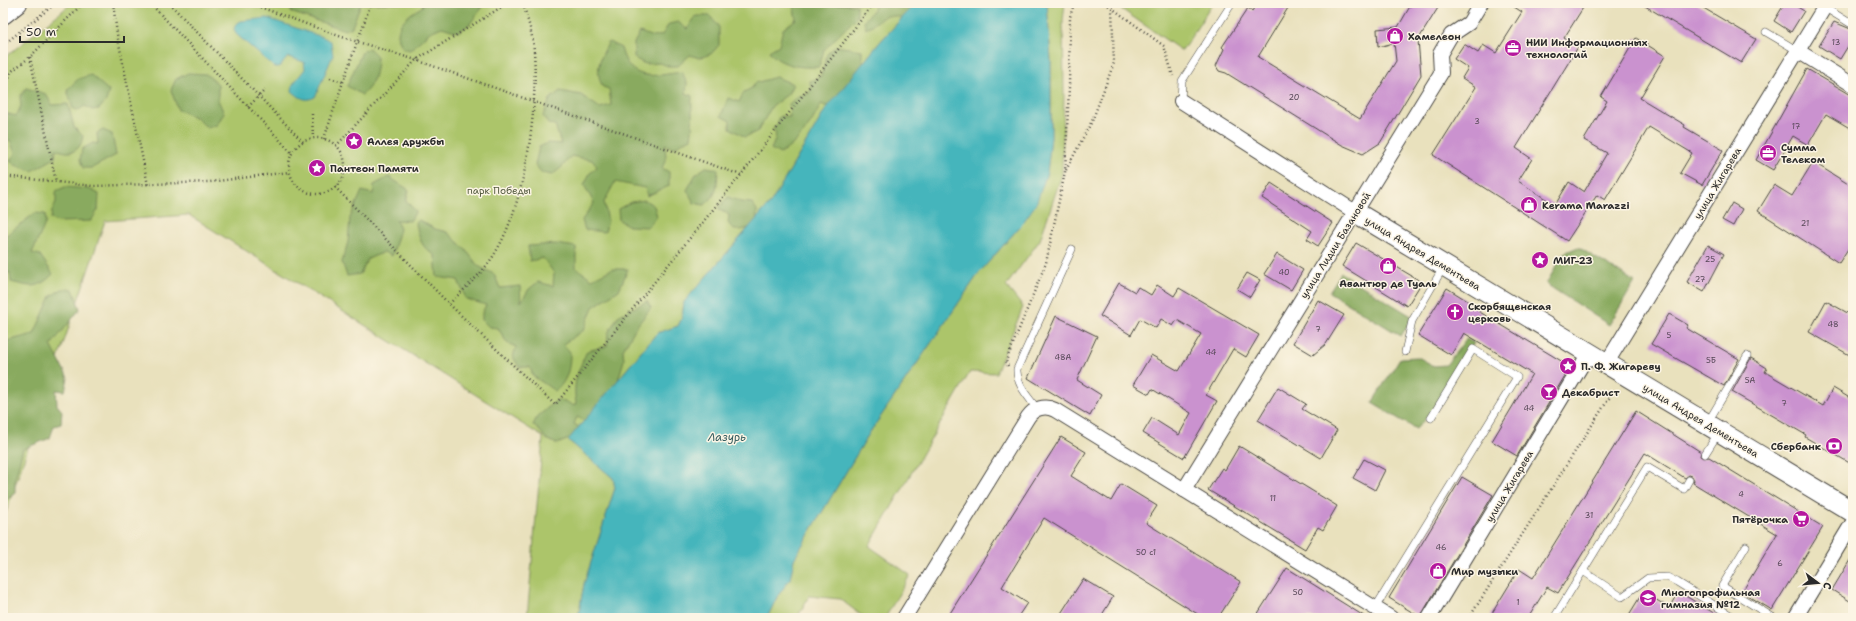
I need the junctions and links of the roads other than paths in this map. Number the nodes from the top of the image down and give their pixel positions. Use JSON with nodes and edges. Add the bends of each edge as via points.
{"nodes":[{"id":1,"x":18,"y":3,"type":"edge"},
{"id":2,"x":1232,"y":3,"type":"edge"},
{"id":3,"x":1481,"y":3,"type":"edge"},
{"id":4,"x":1825,"y":5,"type":"edge"},
{"id":5,"x":3,"y":14,"type":"edge"},
{"id":6,"x":1853,"y":25,"type":"edge"},
{"id":7,"x":1766,"y":32,"type":"dead end"},
{"id":8,"x":1798,"y":51,"type":"junction"},
{"id":9,"x":1853,"y":84,"type":"edge"},
{"id":10,"x":1181,"y":102,"type":"joint"},
{"id":11,"x":1355,"y":212,"type":"junction"},
{"id":12,"x":1072,"y":249,"type":"dead end"},
{"id":13,"x":1444,"y":266,"type":"junction"},
{"id":14,"x":1405,"y":352,"type":"dead end"},
{"id":15,"x":1589,"y":353,"type":"junction"},
{"id":16,"x":1747,"y":356,"type":"dead end"},
{"id":17,"x":1606,"y":364,"type":"junction"},
{"id":18,"x":1037,"y":409,"type":"junction"},
{"id":19,"x":1431,"y":418,"type":"dead end"},
{"id":20,"x":1713,"y":428,"type":"junction"},
{"id":21,"x":1705,"y":454,"type":"dead end"},
{"id":22,"x":1689,"y":480,"type":"dead end"},
{"id":23,"x":1184,"y":490,"type":"junction"},
{"id":24,"x":1853,"y":512,"type":"edge"},
{"id":25,"x":1853,"y":522,"type":"edge"},
{"id":26,"x":1746,"y":546,"type":"dead end"},
{"id":27,"x":1583,"y":571,"type":"junction"},
{"id":28,"x":1374,"y":608,"type":"junction"},
{"id":29,"x":1731,"y":617,"type":"edge"},
{"id":30,"x":904,"y":618,"type":"edge"},
{"id":31,"x":1391,"y":618,"type":"edge"},
{"id":32,"x":1429,"y":618,"type":"edge"},
{"id":33,"x":1554,"y":618,"type":"edge"},
{"id":34,"x":1774,"y":618,"type":"edge"},
{"id":35,"x":1795,"y":618,"type":"edge"}],
"edges":[{"from":1,"to":5,"type":"street"},
{"from":2,"to":10,"type":"lane","via":[[1182,81]]},
{"from":3,"to":11,"type":"street","name":"улица Лидии Базановой","via":[[1469,23],[1451,35],[1440,54],[1441,74]]},
{"from":4,"to":6,"type":"lane"},
{"from":4,"to":8,"type":"street","name":"улица Жигарева"},
{"from":7,"to":8,"type":"lane"},
{"from":8,"to":9,"type":"street"},
{"from":8,"to":17,"type":"street","name":"улица Жигарева"},
{"from":10,"to":11,"type":"street","name":"улица Андрея Дементьева"},
{"from":11,"to":13,"type":"street","name":"улица Андрея Дементьева"},
{"from":11,"to":23,"type":"street","name":"улица Лидии Базановой"},
{"from":12,"to":18,"type":"lane","via":[[1017,368],[1016,377],[1019,384]]},
{"from":13,"to":14,"type":"lane","via":[[1412,321]]},
{"from":13,"to":15,"type":"street","name":"улица Андрея Дементьева"},
{"from":15,"to":17,"type":"street","name":"улица Андрея Дементьева"},
{"from":15,"to":32,"type":"street","name":"улица Жигарева"},
{"from":16,"to":20,"type":"lane"},
{"from":17,"to":20,"type":"street","name":"улица Андрея Дементьева"},
{"from":18,"to":23,"type":"street","via":[[1044,407],[1055,410]]},
{"from":18,"to":30,"type":"street","via":[[1028,417]]},
{"from":19,"to":28,"type":"lane","via":[[1473,349],[1517,377]]},
{"from":20,"to":21,"type":"lane"},
{"from":20,"to":24,"type":"street","name":"улица Андрея Дементьева"},
{"from":22,"to":27,"type":"lane","via":[[1684,489],[1647,467]]},
{"from":23,"to":28,"type":"street"},
{"from":25,"to":35,"type":"street"},
{"from":26,"to":34,"type":"lane","via":[[1722,586]]},
{"from":27,"to":29,"type":"lane","via":[[1622,596],[1648,578],[1667,577]]},
{"from":27,"to":33,"type":"lane"},
{"from":28,"to":31,"type":"street"}]}
